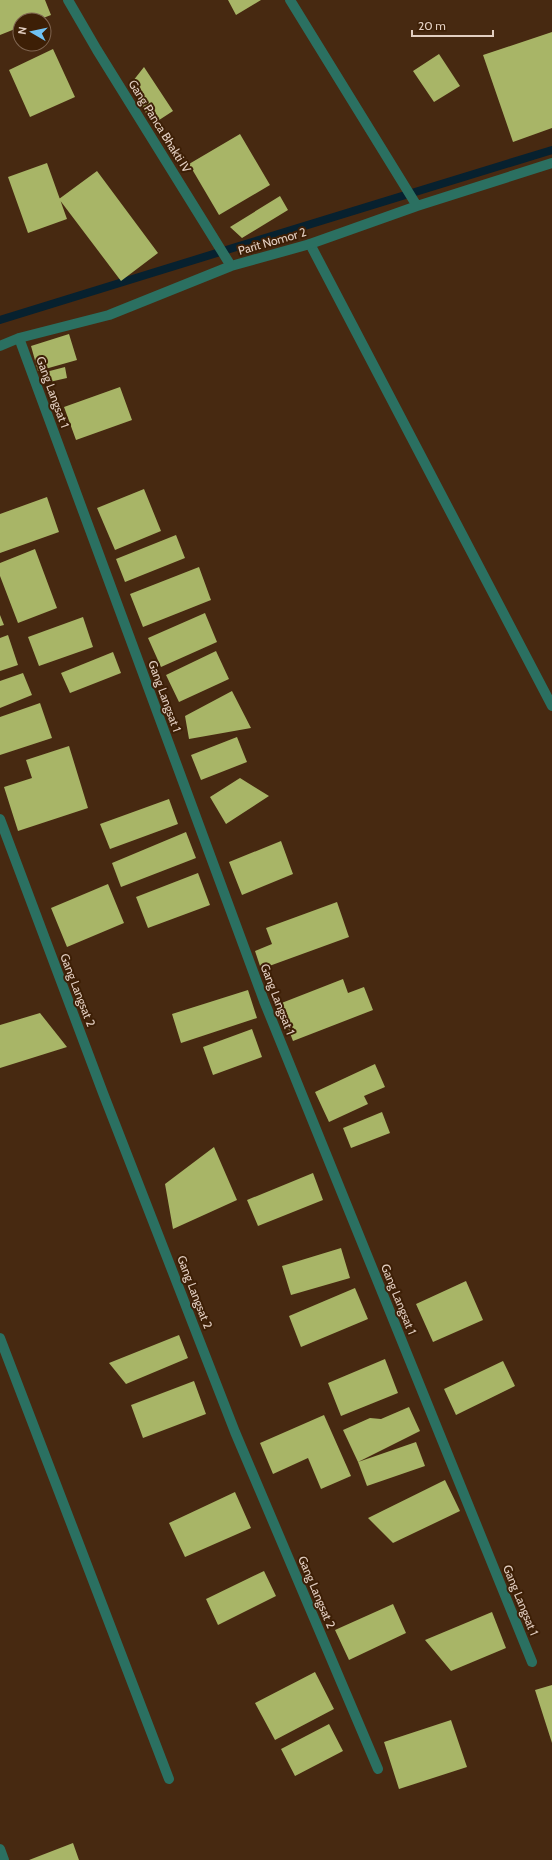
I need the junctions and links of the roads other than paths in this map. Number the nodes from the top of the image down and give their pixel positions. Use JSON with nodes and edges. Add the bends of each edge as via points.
{"nodes":[{"id":1,"x":68,"y":0,"type":"edge"},
{"id":2,"x":290,"y":0,"type":"edge"},
{"id":3,"x":552,"y":163,"type":"edge"},
{"id":4,"x":417,"y":206,"type":"junction"},
{"id":5,"x":310,"y":244,"type":"junction"},
{"id":6,"x":231,"y":266,"type":"junction"},
{"id":7,"x":19,"y":338,"type":"junction"},
{"id":8,"x":0,"y":346,"type":"edge"},
{"id":9,"x":552,"y":706,"type":"edge"},
{"id":10,"x":0,"y":819,"type":"edge"},
{"id":11,"x":0,"y":1338,"type":"edge"},
{"id":12,"x":532,"y":1662,"type":"dead end"},
{"id":13,"x":378,"y":1769,"type":"dead end"},
{"id":14,"x":169,"y":1779,"type":"dead end"},
{"id":15,"x":0,"y":1849,"type":"edge"},
{"id":16,"x":4,"y":1860,"type":"edge"}],
"edges":[{"from":1,"to":6,"type":"street","name":"Gang Panca Bhakti IV"},
{"from":2,"to":4,"type":"street"},
{"from":3,"to":4,"type":"street","name":"Parit Nomor 2"},
{"from":4,"to":5,"type":"street","name":"Parit Nomor 2"},
{"from":5,"to":6,"type":"street","name":"Parit Nomor 2"},
{"from":5,"to":9,"type":"street"},
{"from":6,"to":7,"type":"street","name":"Parit Nomor 2","via":[[109,315]]},
{"from":7,"to":8,"type":"street","name":"Parit Nomor 2"},
{"from":7,"to":12,"type":"street","name":"Gang Langsat 1","via":[[264,1001]]},
{"from":10,"to":13,"type":"street","name":"Gang Langsat 2","via":[[103,1093],[236,1432]]},
{"from":11,"to":14,"type":"street"},
{"from":15,"to":16,"type":"street"}]}
